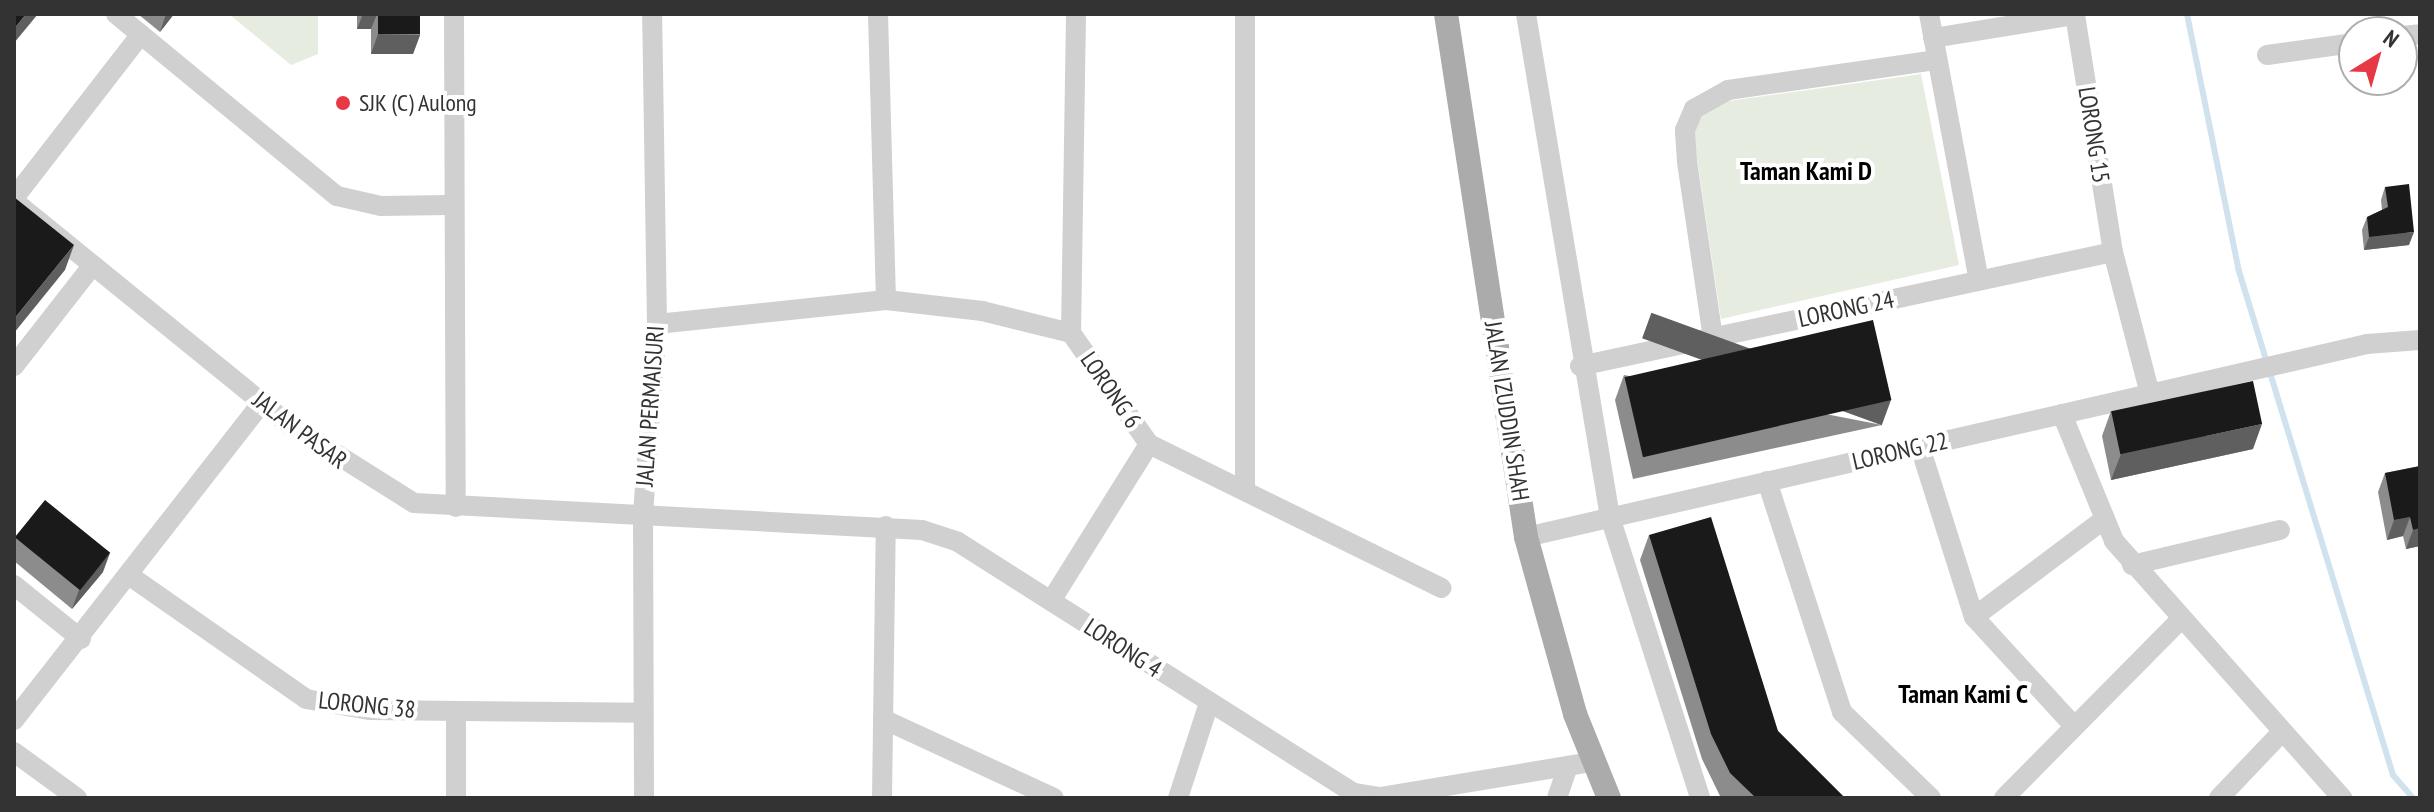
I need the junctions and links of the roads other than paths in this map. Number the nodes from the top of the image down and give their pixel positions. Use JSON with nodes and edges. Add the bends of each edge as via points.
{"nodes":[{"id":1,"x":116,"y":14,"type":"edge"},
{"id":2,"x":454,"y":14,"type":"edge"},
{"id":3,"x":652,"y":14,"type":"edge"},
{"id":4,"x":878,"y":14,"type":"edge"},
{"id":5,"x":1076,"y":14,"type":"edge"},
{"id":6,"x":1245,"y":14,"type":"edge"},
{"id":7,"x":1446,"y":14,"type":"edge"},
{"id":8,"x":1526,"y":14,"type":"edge"},
{"id":9,"x":1929,"y":14,"type":"edge"},
{"id":10,"x":141,"y":34,"type":"junction"},
{"id":11,"x":1933,"y":38,"type":"junction"},
{"id":12,"x":2338,"y":45,"type":"edge"},
{"id":13,"x":2267,"y":55,"type":"dead end"},
{"id":14,"x":1937,"y":60,"type":"junction"},
{"id":15,"x":14,"y":200,"type":"edge"},
{"id":16,"x":449,"y":205,"type":"junction"},
{"id":17,"x":2113,"y":252,"type":"junction"},
{"id":18,"x":92,"y":266,"type":"junction"},
{"id":19,"x":1979,"y":280,"type":"junction"},
{"id":20,"x":886,"y":300,"type":"junction"},
{"id":21,"x":657,"y":324,"type":"junction"},
{"id":22,"x":1071,"y":333,"type":"junction"},
{"id":23,"x":1713,"y":338,"type":"junction"},
{"id":24,"x":2420,"y":340,"type":"edge"},
{"id":25,"x":14,"y":366,"type":"edge"},
{"id":26,"x":1580,"y":366,"type":"junction"},
{"id":27,"x":2150,"y":394,"type":"junction"},
{"id":28,"x":262,"y":403,"type":"junction"},
{"id":29,"x":2062,"y":414,"type":"junction"},
{"id":30,"x":1149,"y":444,"type":"junction"},
{"id":31,"x":1920,"y":447,"type":"junction"},
{"id":32,"x":1767,"y":481,"type":"junction"},
{"id":33,"x":1245,"y":491,"type":"junction"},
{"id":34,"x":456,"y":507,"type":"junction"},
{"id":35,"x":643,"y":514,"type":"junction"},
{"id":36,"x":1610,"y":517,"type":"junction"},
{"id":37,"x":2103,"y":520,"type":"junction"},
{"id":38,"x":886,"y":526,"type":"junction"},
{"id":39,"x":2280,"y":530,"type":"dead end"},
{"id":40,"x":1526,"y":537,"type":"junction"},
{"id":41,"x":2132,"y":565,"type":"junction"},
{"id":42,"x":130,"y":576,"type":"junction"},
{"id":43,"x":14,"y":585,"type":"edge"},
{"id":44,"x":1442,"y":588,"type":"dead end"},
{"id":45,"x":1051,"y":601,"type":"junction"},
{"id":46,"x":1974,"y":617,"type":"junction"},
{"id":47,"x":2180,"y":620,"type":"junction"},
{"id":48,"x":81,"y":639,"type":"junction"},
{"id":49,"x":1209,"y":703,"type":"junction"},
{"id":50,"x":456,"y":712,"type":"junction"},
{"id":51,"x":643,"y":713,"type":"junction"},
{"id":52,"x":883,"y":719,"type":"junction"},
{"id":53,"x":14,"y":720,"type":"edge"},
{"id":54,"x":2074,"y":726,"type":"junction"},
{"id":55,"x":2281,"y":733,"type":"junction"},
{"id":56,"x":14,"y":752,"type":"edge"},
{"id":57,"x":1580,"y":764,"type":"junction"},
{"id":58,"x":1380,"y":797,"type":"edge"},
{"id":59,"x":77,"y":798,"type":"edge"},
{"id":60,"x":456,"y":798,"type":"edge"},
{"id":61,"x":644,"y":798,"type":"edge"},
{"id":62,"x":882,"y":798,"type":"edge"},
{"id":63,"x":1054,"y":798,"type":"edge"},
{"id":64,"x":1178,"y":798,"type":"edge"},
{"id":65,"x":1557,"y":798,"type":"edge"},
{"id":66,"x":1609,"y":798,"type":"edge"},
{"id":67,"x":1700,"y":798,"type":"edge"},
{"id":68,"x":1931,"y":798,"type":"edge"},
{"id":69,"x":2004,"y":798,"type":"edge"},
{"id":70,"x":2219,"y":798,"type":"edge"},
{"id":71,"x":2342,"y":798,"type":"edge"}],
"edges":[{"from":1,"to":10,"type":"street"},
{"from":2,"to":16,"type":"street"},
{"from":3,"to":21,"type":"street","name":"JALAN PERMAISURI"},
{"from":4,"to":20,"type":"street"},
{"from":5,"to":22,"type":"street"},
{"from":6,"to":33,"type":"street"},
{"from":7,"to":40,"type":"main road","name":"JALAN IZUDDIN SHAH"},
{"from":8,"to":26,"type":"street"},
{"from":9,"to":11,"type":"street"},
{"from":10,"to":15,"type":"street"},
{"from":10,"to":16,"type":"street","via":[[337,196],[381,206]]},
{"from":11,"to":14,"type":"street"},
{"from":11,"to":17,"type":"street","name":"LORONG 15","via":[[2075,15]]},
{"from":12,"to":13,"type":"street"},
{"from":14,"to":19,"type":"street"},
{"from":14,"to":23,"type":"street","via":[[1728,90],[1694,109],[1685,130],[1687,161]]},
{"from":15,"to":18,"type":"street","name":"JALAN PASAR"},
{"from":16,"to":34,"type":"street"},
{"from":17,"to":19,"type":"street","name":"LORONG 24"},
{"from":17,"to":27,"type":"street","name":"LORONG 15"},
{"from":18,"to":25,"type":"street"},
{"from":18,"to":28,"type":"street","name":"JALAN PASAR"},
{"from":19,"to":23,"type":"street","name":"LORONG 24"},
{"from":20,"to":21,"type":"street","name":"LORONG 6"},
{"from":20,"to":22,"type":"street","name":"LORONG 6","via":[[982,311]]},
{"from":21,"to":35,"type":"street","name":"JALAN PERMAISURI"},
{"from":22,"to":30,"type":"street","name":"LORONG 6"},
{"from":23,"to":26,"type":"street","name":"LORONG 24"},
{"from":24,"to":27,"type":"street","name":"LORONG 22"},
{"from":26,"to":36,"type":"street"},
{"from":27,"to":29,"type":"street","name":"LORONG 22"},
{"from":28,"to":34,"type":"street","name":"JALAN PASAR","via":[[378,487],[414,503]]},
{"from":28,"to":42,"type":"street"},
{"from":29,"to":31,"type":"street","name":"LORONG 22"},
{"from":29,"to":37,"type":"street"},
{"from":30,"to":33,"type":"street","name":"LORONG 6"},
{"from":30,"to":45,"type":"street"},
{"from":31,"to":32,"type":"street","name":"LORONG 22"},
{"from":31,"to":46,"type":"street"},
{"from":32,"to":36,"type":"street","name":"LORONG 22"},
{"from":32,"to":68,"type":"street","via":[[1842,712]]},
{"from":33,"to":44,"type":"street","name":"LORONG 6"},
{"from":34,"to":35,"type":"street","name":"JALAN PASAR"},
{"from":35,"to":38,"type":"street","name":"LORONG 4"},
{"from":35,"to":51,"type":"street","name":"JALAN PERMAISURI"},
{"from":36,"to":40,"type":"street","name":"LORONG 22"},
{"from":36,"to":67,"type":"street"},
{"from":37,"to":41,"type":"street"},
{"from":37,"to":46,"type":"street"},
{"from":38,"to":45,"type":"street","name":"LORONG 4","via":[[958,542]]},
{"from":38,"to":52,"type":"street"},
{"from":39,"to":41,"type":"street"},
{"from":40,"to":57,"type":"main road","name":"JALAN IZUDDIN SHAH"},
{"from":41,"to":47,"type":"street"},
{"from":42,"to":48,"type":"street"},
{"from":42,"to":50,"type":"street","name":"LORONG 38","via":[[289,692],[369,710]]},
{"from":43,"to":48,"type":"street"},
{"from":45,"to":49,"type":"street","name":"LORONG 4"},
{"from":46,"to":54,"type":"street"},
{"from":47,"to":54,"type":"street"},
{"from":47,"to":55,"type":"street"},
{"from":48,"to":53,"type":"street"},
{"from":49,"to":58,"type":"street","name":"LORONG 4","via":[[1341,789]]},
{"from":49,"to":64,"type":"street"},
{"from":50,"to":51,"type":"street","name":"LORONG 38"},
{"from":50,"to":60,"type":"street"},
{"from":51,"to":61,"type":"street","name":"JALAN PERMAISURI"},
{"from":52,"to":62,"type":"street"},
{"from":52,"to":63,"type":"street"},
{"from":54,"to":69,"type":"street"},
{"from":55,"to":70,"type":"street"},
{"from":55,"to":71,"type":"street"},
{"from":56,"to":59,"type":"street"},
{"from":57,"to":58,"type":"street","name":"LORONG 4"},
{"from":57,"to":65,"type":"street"},
{"from":57,"to":66,"type":"main road","name":"JALAN IZUDDIN SHAH"}]}
